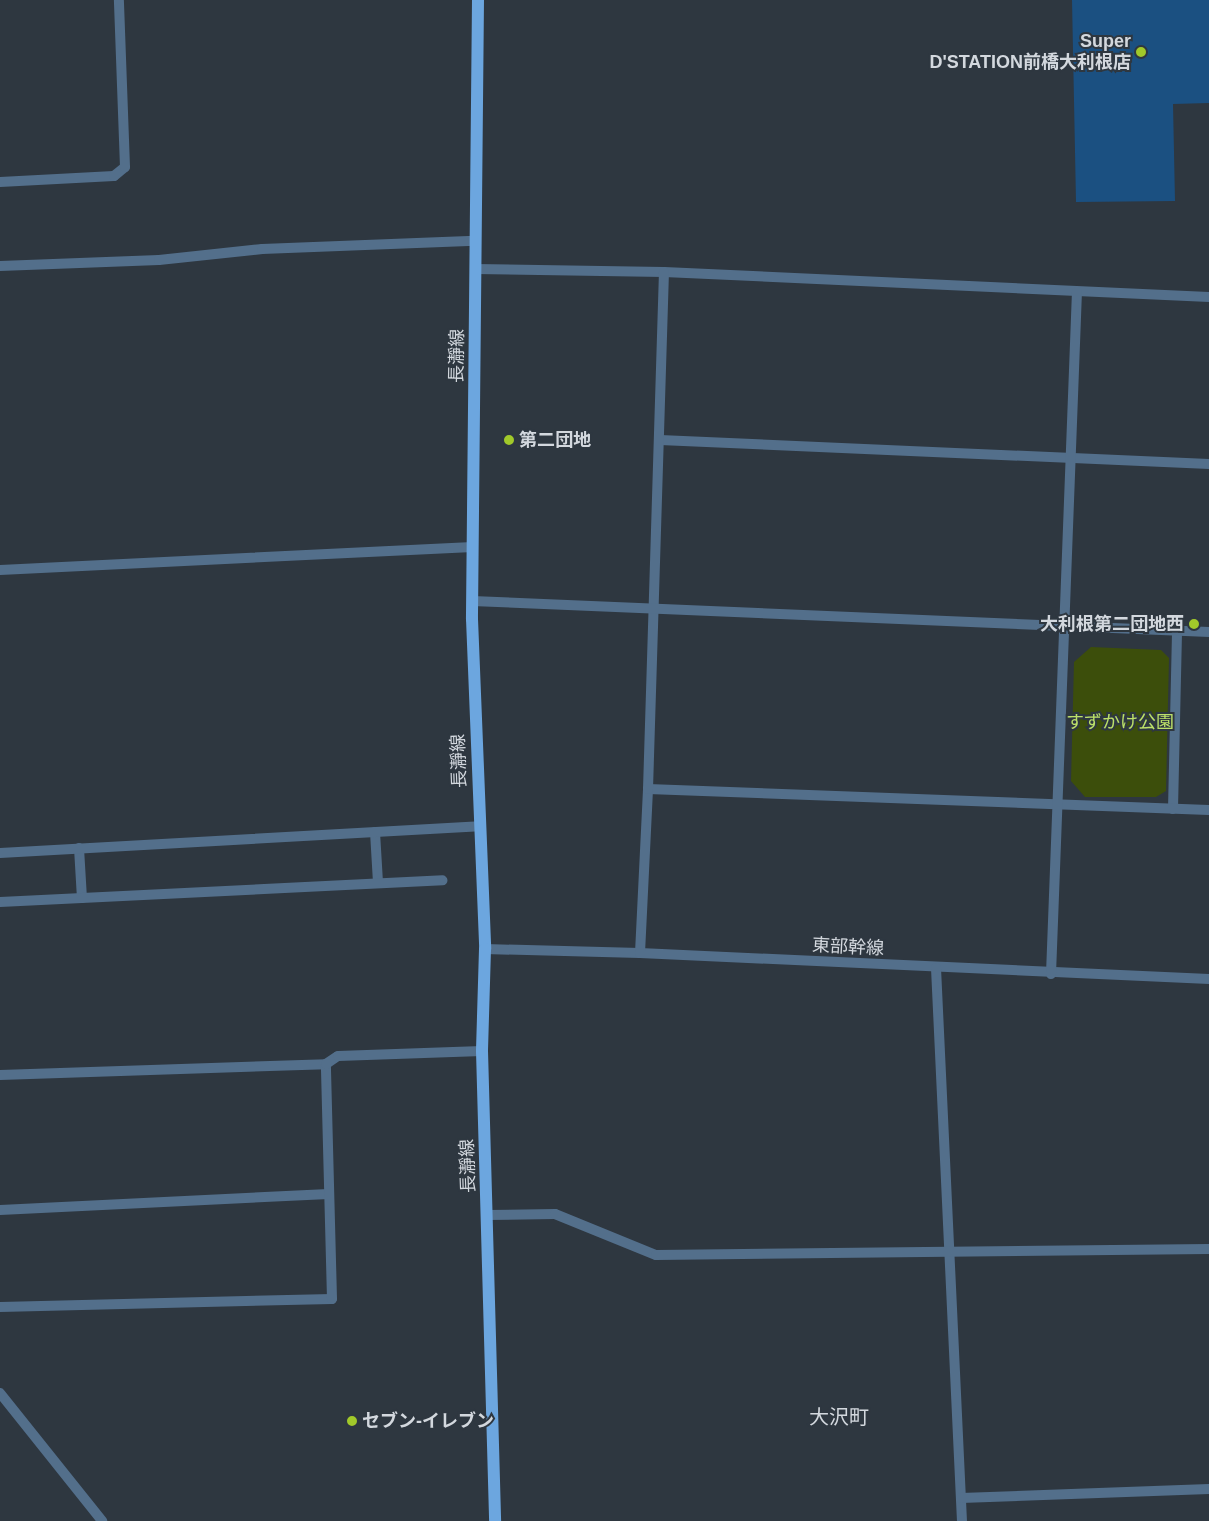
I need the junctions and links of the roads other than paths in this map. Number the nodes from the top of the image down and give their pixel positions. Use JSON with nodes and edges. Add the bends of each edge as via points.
{"nodes":[{"id":1,"x":119,"y":0,"type":"edge"},
{"id":2,"x":478,"y":0,"type":"edge"},
{"id":3,"x":0,"y":182,"type":"edge"},
{"id":4,"x":475,"y":241,"type":"junction"},
{"id":5,"x":0,"y":266,"type":"edge"},
{"id":6,"x":475,"y":269,"type":"junction"},
{"id":7,"x":664,"y":272,"type":"junction"},
{"id":8,"x":1078,"y":291,"type":"junction"},
{"id":9,"x":1209,"y":297,"type":"edge"},
{"id":10,"x":660,"y":440,"type":"junction"},
{"id":11,"x":1071,"y":459,"type":"junction"},
{"id":12,"x":1209,"y":464,"type":"edge"},
{"id":13,"x":472,"y":547,"type":"junction"},
{"id":14,"x":0,"y":570,"type":"edge"},
{"id":15,"x":472,"y":601,"type":"junction"},
{"id":16,"x":654,"y":609,"type":"junction"},
{"id":17,"x":1066,"y":625,"type":"junction"},
{"id":18,"x":1177,"y":630,"type":"junction"},
{"id":19,"x":1209,"y":632,"type":"edge"},
{"id":20,"x":648,"y":789,"type":"junction"},
{"id":21,"x":1057,"y":806,"type":"junction"},
{"id":22,"x":1173,"y":809,"type":"junction"},
{"id":23,"x":1209,"y":810,"type":"edge"},
{"id":24,"x":479,"y":826,"type":"junction"},
{"id":25,"x":374,"y":832,"type":"junction"},
{"id":26,"x":79,"y":848,"type":"junction"},
{"id":27,"x":0,"y":853,"type":"edge"},
{"id":28,"x":442,"y":880,"type":"dead end"},
{"id":29,"x":378,"y":883,"type":"junction"},
{"id":30,"x":82,"y":898,"type":"junction"},
{"id":31,"x":0,"y":902,"type":"edge"},
{"id":32,"x":485,"y":949,"type":"junction"},
{"id":33,"x":640,"y":952,"type":"junction"},
{"id":34,"x":936,"y":968,"type":"junction"},
{"id":35,"x":1051,"y":974,"type":"junction"},
{"id":36,"x":1209,"y":979,"type":"edge"},
{"id":37,"x":482,"y":1051,"type":"junction"},
{"id":38,"x":326,"y":1064,"type":"junction"},
{"id":39,"x":0,"y":1075,"type":"edge"},
{"id":40,"x":329,"y":1194,"type":"junction"},
{"id":41,"x":0,"y":1210,"type":"edge"},
{"id":42,"x":487,"y":1215,"type":"junction"},
{"id":43,"x":1209,"y":1249,"type":"edge"},
{"id":44,"x":950,"y":1254,"type":"junction"},
{"id":45,"x":0,"y":1307,"type":"edge"},
{"id":46,"x":0,"y":1393,"type":"edge"},
{"id":47,"x":1209,"y":1489,"type":"edge"},
{"id":48,"x":961,"y":1498,"type":"junction"},
{"id":49,"x":102,"y":1521,"type":"edge"},
{"id":50,"x":495,"y":1521,"type":"edge"},
{"id":51,"x":962,"y":1521,"type":"edge"}],
"edges":[{"from":1,"to":3,"type":"street","via":[[125,167],[114,176]]},
{"from":2,"to":4,"type":"main road","name":"長瀞線"},
{"from":4,"to":5,"type":"street","via":[[262,248],[159,260]]},
{"from":4,"to":6,"type":"main road","name":"長瀞線"},
{"from":6,"to":7,"type":"street"},
{"from":6,"to":13,"type":"main road","name":"長瀞線"},
{"from":7,"to":8,"type":"street"},
{"from":7,"to":10,"type":"street"},
{"from":8,"to":9,"type":"street"},
{"from":8,"to":11,"type":"street"},
{"from":10,"to":11,"type":"street"},
{"from":10,"to":16,"type":"street"},
{"from":11,"to":12,"type":"street"},
{"from":11,"to":17,"type":"street"},
{"from":13,"to":14,"type":"street"},
{"from":13,"to":15,"type":"main road","name":"長瀞線"},
{"from":15,"to":16,"type":"street"},
{"from":15,"to":24,"type":"main road","name":"長瀞線"},
{"from":16,"to":17,"type":"street"},
{"from":16,"to":20,"type":"street"},
{"from":17,"to":18,"type":"street"},
{"from":17,"to":21,"type":"street"},
{"from":18,"to":19,"type":"street"},
{"from":18,"to":22,"type":"street"},
{"from":20,"to":21,"type":"street"},
{"from":20,"to":33,"type":"street"},
{"from":21,"to":22,"type":"street"},
{"from":21,"to":35,"type":"street"},
{"from":22,"to":23,"type":"street"},
{"from":24,"to":25,"type":"street"},
{"from":24,"to":32,"type":"main road","name":"長瀞線"},
{"from":25,"to":26,"type":"street"},
{"from":25,"to":29,"type":"street"},
{"from":26,"to":27,"type":"street"},
{"from":26,"to":30,"type":"street"},
{"from":28,"to":29,"type":"street"},
{"from":29,"to":30,"type":"street"},
{"from":30,"to":31,"type":"street"},
{"from":32,"to":33,"type":"street","name":"東部幹線"},
{"from":32,"to":37,"type":"main road","name":"長瀞線"},
{"from":33,"to":34,"type":"street","name":"東部幹線"},
{"from":34,"to":35,"type":"street","name":"東部幹線"},
{"from":34,"to":44,"type":"street"},
{"from":35,"to":36,"type":"street","name":"東部幹線"},
{"from":37,"to":38,"type":"street","via":[[338,1056]]},
{"from":37,"to":42,"type":"main road","name":"長瀞線"},
{"from":38,"to":39,"type":"street"},
{"from":38,"to":40,"type":"street"},
{"from":40,"to":41,"type":"street"},
{"from":40,"to":45,"type":"street","via":[[332,1299]]},
{"from":42,"to":44,"type":"street","via":[[555,1214],[656,1255]]},
{"from":42,"to":50,"type":"main road","name":"長瀞線"},
{"from":43,"to":44,"type":"street"},
{"from":44,"to":48,"type":"street"},
{"from":46,"to":49,"type":"street"},
{"from":47,"to":48,"type":"street"},
{"from":48,"to":51,"type":"street"}]}
